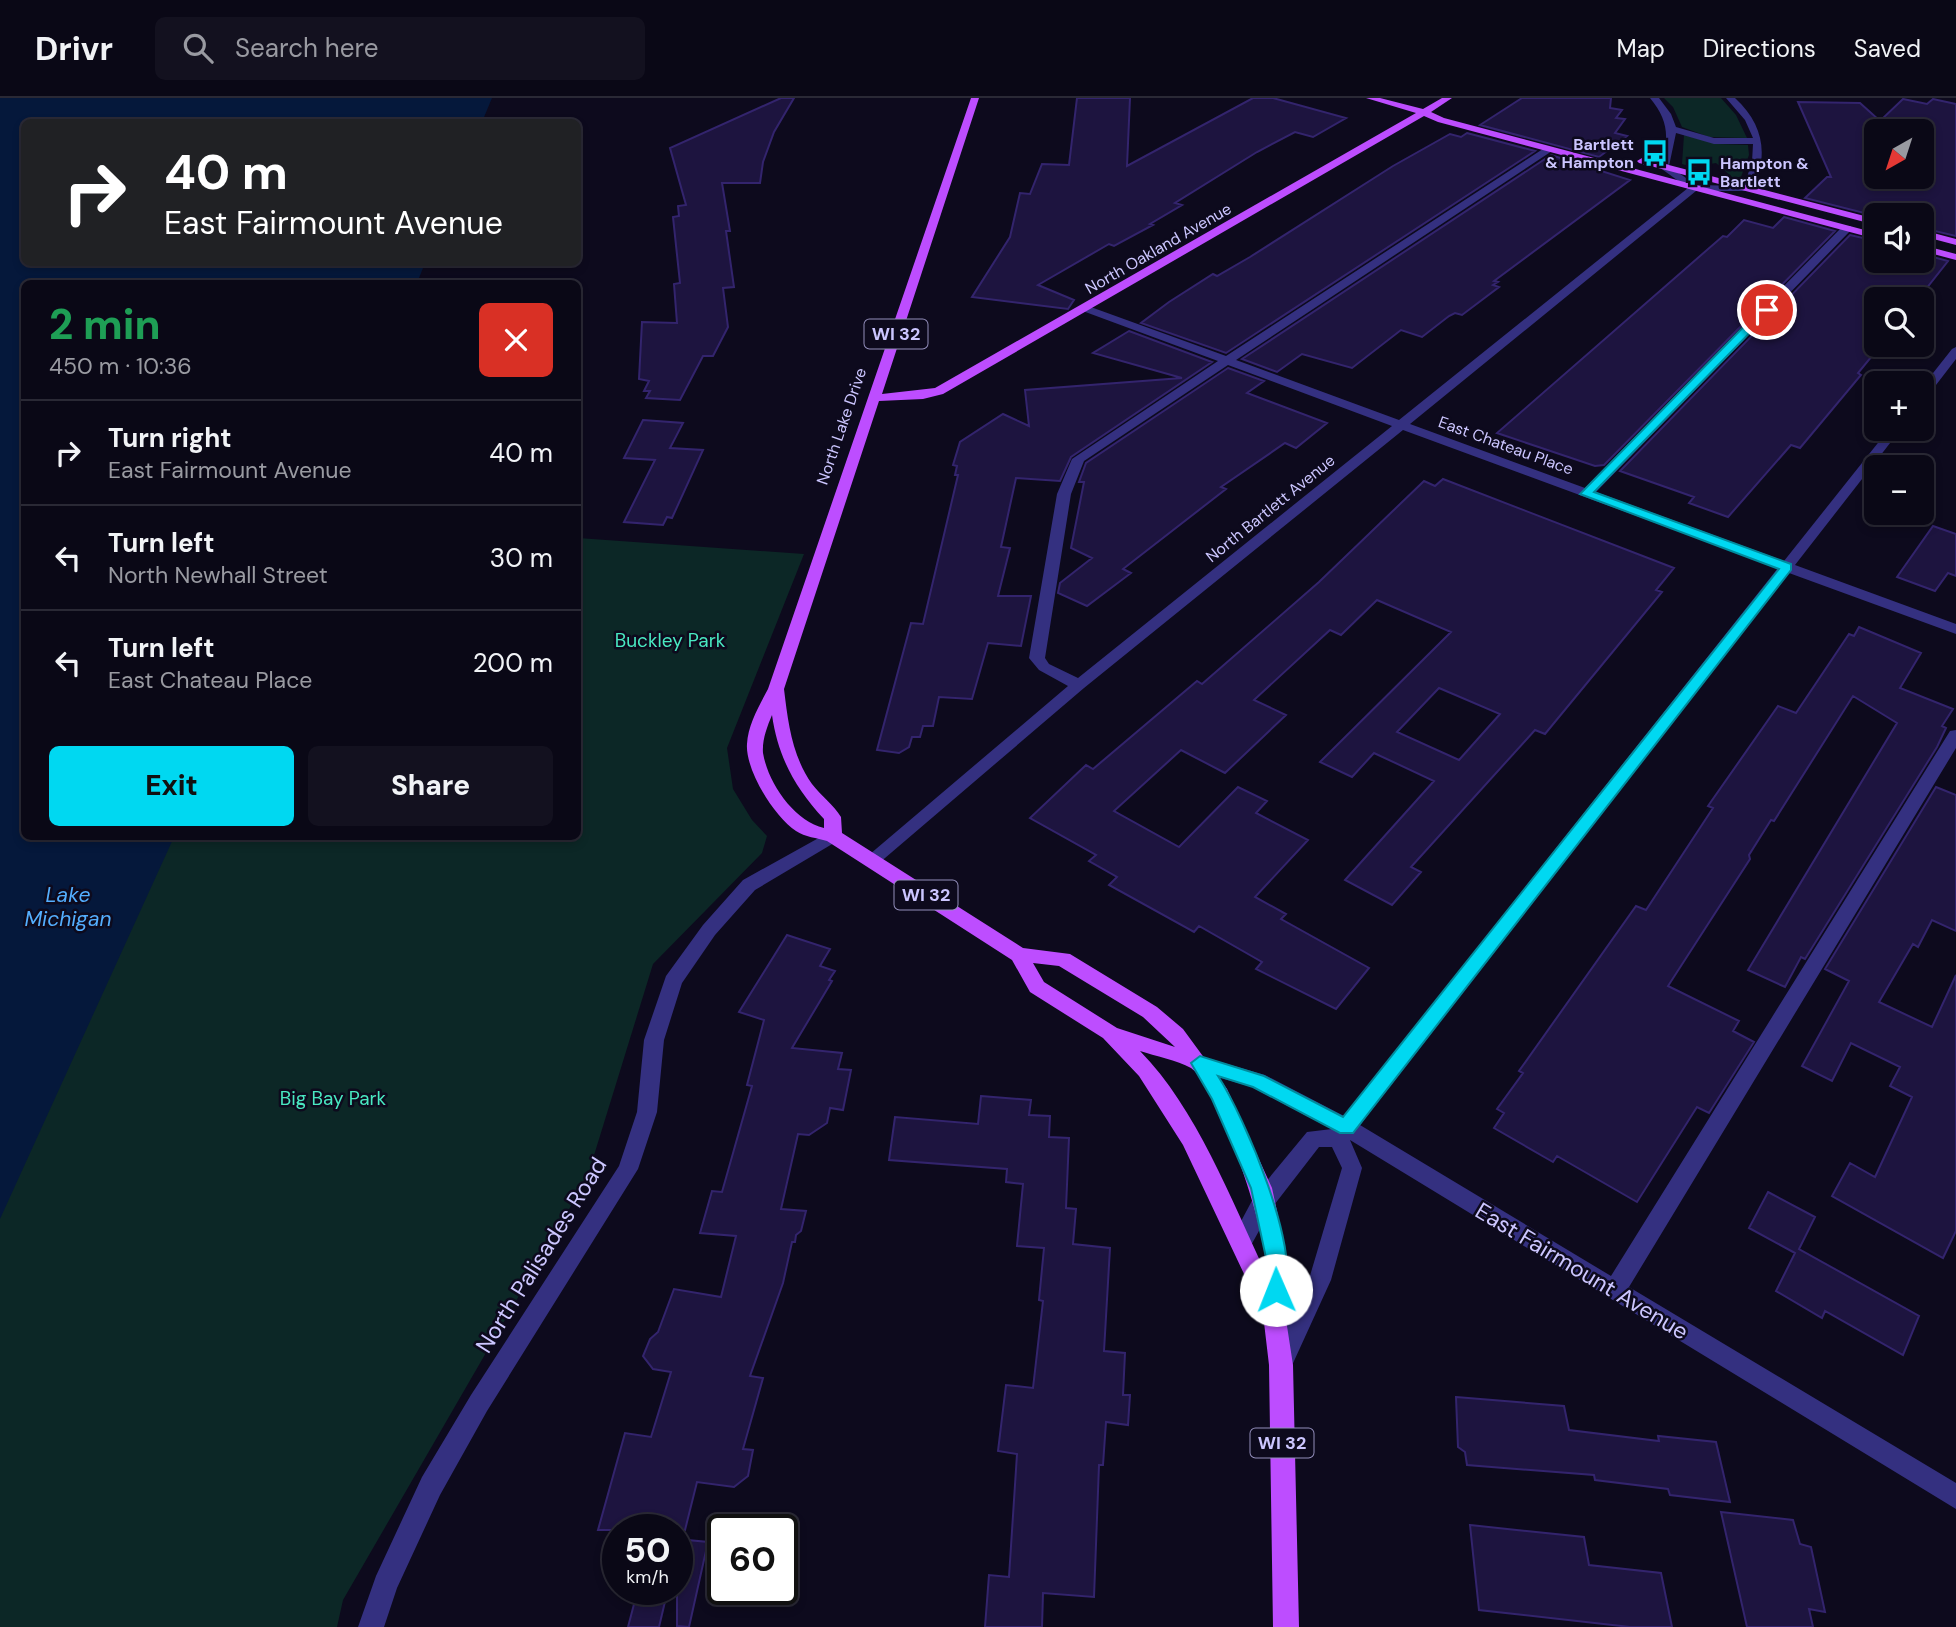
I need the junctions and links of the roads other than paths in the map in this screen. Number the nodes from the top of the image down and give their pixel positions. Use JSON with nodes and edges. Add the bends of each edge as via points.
{"nodes":[{"id":1,"x":975,"y":98,"type":"edge"},
{"id":2,"x":1370,"y":98,"type":"edge"},
{"id":3,"x":1448,"y":98,"type":"edge"},
{"id":4,"x":1654,"y":98,"type":"edge"},
{"id":5,"x":1730,"y":98,"type":"edge"},
{"id":6,"x":1424,"y":112,"type":"junction"},
{"id":7,"x":1672,"y":129,"type":"junction"},
{"id":8,"x":1758,"y":141,"type":"junction"},
{"id":9,"x":1549,"y":149,"type":"junction"},
{"id":10,"x":1664,"y":167,"type":"junction"},
{"id":11,"x":1694,"y":188,"type":"junction"},
{"id":12,"x":1748,"y":189,"type":"junction"},
{"id":13,"x":1864,"y":219,"type":"edge"},
{"id":14,"x":1847,"y":228,"type":"junction"},
{"id":15,"x":1864,"y":233,"type":"edge"},
{"id":16,"x":1934,"y":236,"type":"edge"},
{"id":17,"x":1956,"y":242,"type":"edge"},
{"id":18,"x":1934,"y":251,"type":"edge"},
{"id":19,"x":1956,"y":257,"type":"edge"},
{"id":20,"x":1084,"y":308,"type":"junction"},
{"id":21,"x":1956,"y":351,"type":"edge"},
{"id":22,"x":1229,"y":362,"type":"junction"},
{"id":23,"x":1934,"y":379,"type":"edge"},
{"id":24,"x":874,"y":398,"type":"junction"},
{"id":25,"x":1401,"y":425,"type":"junction"},
{"id":26,"x":1886,"y":441,"type":"edge"},
{"id":27,"x":1586,"y":494,"type":"junction"},
{"id":28,"x":1787,"y":567,"type":"junction"},
{"id":29,"x":1956,"y":629,"type":"edge"},
{"id":30,"x":1079,"y":685,"type":"junction"},
{"id":31,"x":776,"y":689,"type":"junction"},
{"id":32,"x":1956,"y":735,"type":"edge"},
{"id":33,"x":834,"y":836,"type":"junction"},
{"id":34,"x":872,"y":860,"type":"junction"},
{"id":35,"x":1019,"y":955,"type":"junction"},
{"id":36,"x":1110,"y":1033,"type":"junction"},
{"id":37,"x":1200,"y":1063,"type":"junction"},
{"id":38,"x":1343,"y":1133,"type":"junction"},
{"id":39,"x":1263,"y":1202,"type":"junction"},
{"id":40,"x":1241,"y":1242,"type":"junction"},
{"id":41,"x":1614,"y":1291,"type":"junction"},
{"id":42,"x":1274,"y":1313,"type":"junction"},
{"id":43,"x":1281,"y":1364,"type":"junction"},
{"id":44,"x":1956,"y":1497,"type":"edge"},
{"id":45,"x":371,"y":1627,"type":"edge"},
{"id":46,"x":1286,"y":1627,"type":"edge"}],
"edges":[{"from":1,"to":24,"type":"main road","name":"North Lake Drive","number":"WI 32"},
{"from":2,"to":6,"type":"main road"},
{"from":3,"to":6,"type":"main road","name":"North Oakland Avenue"},
{"from":4,"to":7,"type":"street"},
{"from":5,"to":8,"type":"street","via":[[1751,121]]},
{"from":6,"to":9,"type":"main road"},
{"from":6,"to":10,"type":"main road","via":[[1457,114]]},
{"from":6,"to":20,"type":"main road","name":"North Oakland Avenue"},
{"from":7,"to":8,"type":"street","via":[[1714,141]]},
{"from":7,"to":10,"type":"street","via":[[1674,143]]},
{"from":8,"to":12,"type":"street","via":[[1759,164]]},
{"from":9,"to":11,"type":"main road"},
{"from":9,"to":22,"type":"street"},
{"from":10,"to":11,"type":"street"},
{"from":10,"to":12,"type":"main road"},
{"from":11,"to":12,"type":"street"},
{"from":11,"to":14,"type":"main road"},
{"from":11,"to":25,"type":"street","name":"North Bartlett Avenue"},
{"from":12,"to":13,"type":"main road"},
{"from":14,"to":15,"type":"main road"},
{"from":14,"to":27,"type":"street"},
{"from":16,"to":17,"type":"main road"},
{"from":18,"to":19,"type":"main road"},
{"from":20,"to":22,"type":"street","name":"East Chateau Place"},
{"from":20,"to":24,"type":"main road","name":"North Oakland Avenue","via":[[939,391]]},
{"from":21,"to":23,"type":"street"},
{"from":22,"to":25,"type":"street","name":"East Chateau Place"},
{"from":22,"to":30,"type":"street","via":[[1078,459],[1065,494],[1037,658],[1044,667]]},
{"from":24,"to":31,"type":"main road","name":"North Lake Drive","number":"WI 32"},
{"from":25,"to":27,"type":"street","name":"East Chateau Place"},
{"from":25,"to":30,"type":"street","name":"North Bartlett Avenue"},
{"from":26,"to":28,"type":"street"},
{"from":27,"to":28,"type":"street","name":"East Chateau Place"},
{"from":28,"to":29,"type":"street","name":"East Chateau Place"},
{"from":28,"to":38,"type":"street"},
{"from":30,"to":34,"type":"street","name":"North Bartlett Avenue"},
{"from":31,"to":33,"type":"main road","name":"North Lake Drive","number":"WI 32","via":[[790,763],[833,817]]},
{"from":31,"to":33,"type":"main road","name":"North Lake Drive","number":"WI 32","via":[[755,746],[758,765],[768,786],[803,828]]},
{"from":32,"to":41,"type":"street"},
{"from":33,"to":34,"type":"main road","number":"WI 32"},
{"from":33,"to":45,"type":"street","name":"North Palisades Road","via":[[749,885],[673,981],[654,1040],[647,1112],[628,1169],[430,1486]]},
{"from":34,"to":35,"type":"main road","number":"WI 32"},
{"from":35,"to":36,"type":"main road","number":"WI 32","via":[[1037,986]]},
{"from":35,"to":37,"type":"main road","number":"WI 32","via":[[1063,959],[1150,1012]]},
{"from":36,"to":37,"type":"main road"},
{"from":36,"to":40,"type":"main road","number":"WI 32","via":[[1146,1070],[1191,1139]]},
{"from":37,"to":38,"type":"street","name":"East Fairmount Avenue","via":[[1258,1081]]},
{"from":37,"to":39,"type":"main road","number":"WI 32","via":[[1235,1128]]},
{"from":38,"to":39,"type":"street","via":[[1314,1138]]},
{"from":38,"to":41,"type":"street","name":"East Fairmount Avenue"},
{"from":38,"to":43,"type":"street","via":[[1352,1168],[1320,1280]]},
{"from":39,"to":40,"type":"street"},
{"from":39,"to":42,"type":"main road","number":"WI 32","via":[[1278,1267]]},
{"from":40,"to":42,"type":"main road","number":"WI 32"},
{"from":41,"to":44,"type":"street","name":"East Fairmount Avenue"},
{"from":42,"to":43,"type":"main road","number":"WI 32"},
{"from":43,"to":46,"type":"main road","number":"WI 32"}]}
